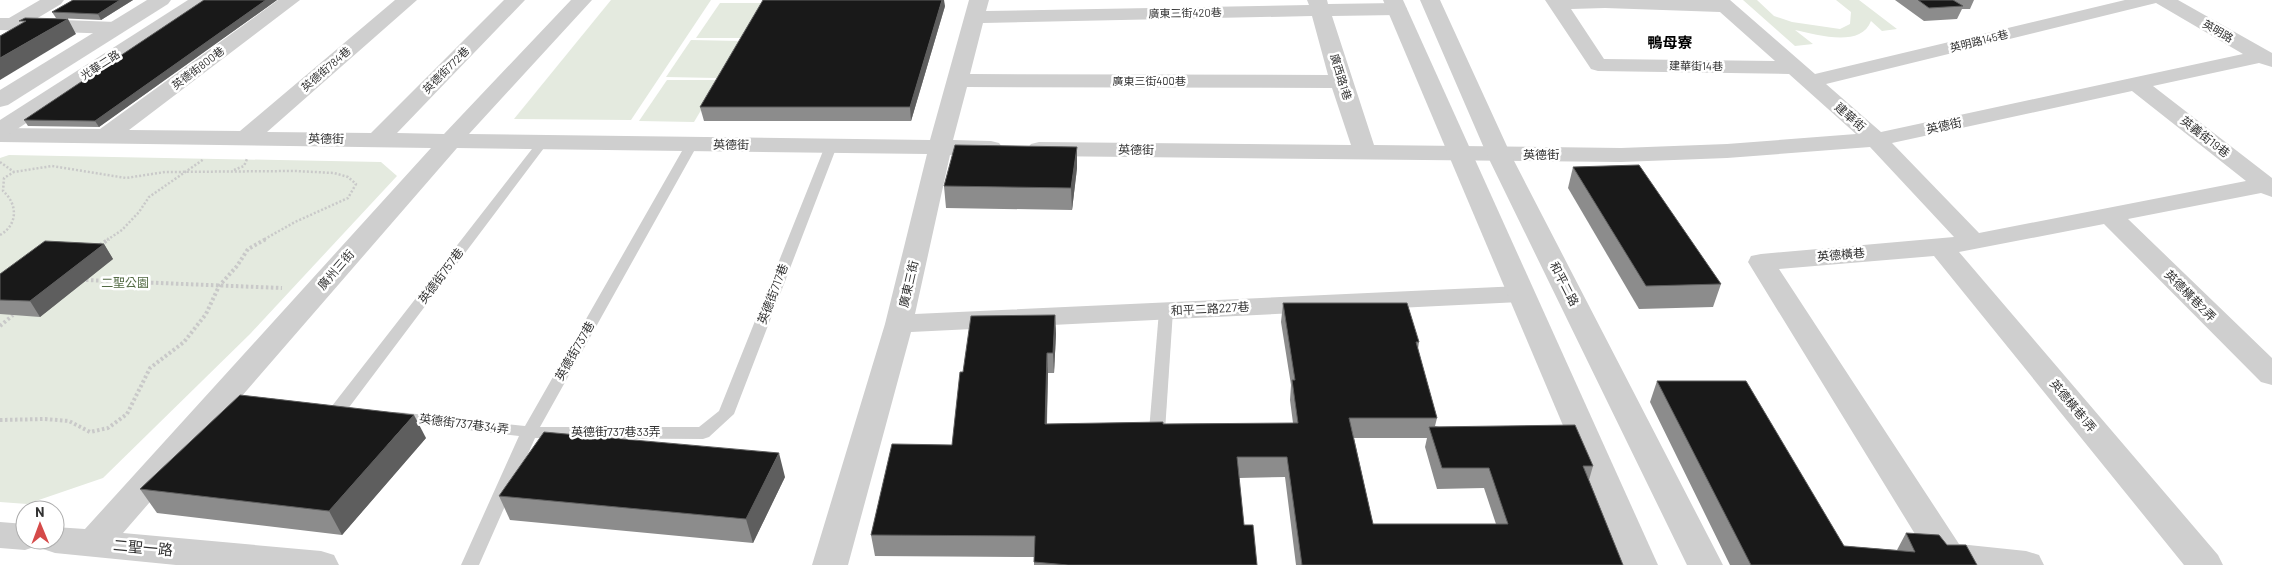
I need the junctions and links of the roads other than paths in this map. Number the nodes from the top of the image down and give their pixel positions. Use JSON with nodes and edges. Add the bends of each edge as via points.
{"nodes":[{"id":1,"x":54,"y":0,"type":"edge"},
{"id":2,"x":161,"y":0,"type":"edge"},
{"id":3,"x":201,"y":0,"type":"edge"},
{"id":4,"x":290,"y":0,"type":"edge"},
{"id":5,"x":407,"y":0,"type":"edge"},
{"id":6,"x":515,"y":0,"type":"edge"},
{"id":7,"x":582,"y":0,"type":"edge"},
{"id":8,"x":1430,"y":0,"type":"edge"},
{"id":9,"x":2148,"y":0,"type":"edge"},
{"id":10,"x":2164,"y":0,"type":"edge"},
{"id":11,"x":1604,"y":1,"type":"edge"},
{"id":12,"x":1556,"y":2,"type":"edge"},
{"id":13,"x":1721,"y":3,"type":"edge"},
{"id":14,"x":1319,"y":5,"type":"edge"},
{"id":15,"x":1395,"y":5,"type":"edge"},
{"id":16,"x":976,"y":8,"type":"edge"},
{"id":17,"x":4,"y":26,"type":"edge"},
{"id":18,"x":116,"y":28,"type":"junction"},
{"id":19,"x":2267,"y":59,"type":"edge"},
{"id":20,"x":1802,"y":75,"type":"junction"},
{"id":21,"x":957,"y":80,"type":"junction"},
{"id":22,"x":1342,"y":82,"type":"junction"},
{"id":23,"x":2137,"y":84,"type":"junction"},
{"id":24,"x":0,"y":100,"type":"edge"},
{"id":25,"x":0,"y":130,"type":"edge"},
{"id":26,"x":0,"y":135,"type":"edge"},
{"id":27,"x":106,"y":136,"type":"junction"},
{"id":28,"x":377,"y":140,"type":"junction"},
{"id":29,"x":1876,"y":140,"type":"junction"},
{"id":30,"x":450,"y":141,"type":"junction"},
{"id":31,"x":543,"y":142,"type":"junction"},
{"id":32,"x":692,"y":144,"type":"junction"},
{"id":33,"x":831,"y":146,"type":"junction"},
{"id":34,"x":247,"y":148,"type":"junction"},
{"id":35,"x":940,"y":148,"type":"junction"},
{"id":36,"x":1365,"y":153,"type":"junction"},
{"id":37,"x":1461,"y":154,"type":"junction"},
{"id":38,"x":1499,"y":155,"type":"junction"},
{"id":39,"x":2269,"y":188,"type":"edge"},
{"id":40,"x":2109,"y":215,"type":"junction"},
{"id":41,"x":1973,"y":242,"type":"junction"},
{"id":42,"x":1941,"y":247,"type":"junction"},
{"id":43,"x":1520,"y":294,"type":"junction"},
{"id":44,"x":1166,"y":311,"type":"junction"},
{"id":45,"x":899,"y":324,"type":"junction"},
{"id":46,"x":2272,"y":375,"type":"edge"},
{"id":47,"x":357,"y":412,"type":"edge"},
{"id":48,"x":386,"y":416,"type":"edge"},
{"id":49,"x":1157,"y":431,"type":"edge"},
{"id":50,"x":529,"y":432,"type":"junction"},
{"id":51,"x":703,"y":433,"type":"joint"},
{"id":52,"x":0,"y":535,"type":"edge"},
{"id":53,"x":15,"y":536,"type":"edge"},
{"id":54,"x":65,"y":541,"type":"edge"},
{"id":55,"x":94,"y":543,"type":"junction"},
{"id":56,"x":321,"y":565,"type":"edge"},
{"id":57,"x":470,"y":565,"type":"edge"},
{"id":58,"x":830,"y":565,"type":"edge"},
{"id":59,"x":1640,"y":565,"type":"edge"},
{"id":60,"x":1704,"y":565,"type":"edge"},
{"id":61,"x":2026,"y":565,"type":"edge"},
{"id":62,"x":2205,"y":565,"type":"edge"}],
"edges":[{"from":1,"to":17,"type":"street"},
{"from":2,"to":18,"type":"street","name":"光華二路"},
{"from":3,"to":25,"type":"street","name":"光華二路"},
{"from":4,"to":27,"type":"street","name":"英德街800巷"},
{"from":5,"to":34,"type":"street","name":"英德街784巷"},
{"from":6,"to":28,"type":"street","name":"英德街772巷"},
{"from":7,"to":30,"type":"street","name":"廣州三街"},
{"from":8,"to":38,"type":"street","name":"和平二路"},
{"from":9,"to":20,"type":"street","name":"英明路145巷"},
{"from":10,"to":19,"type":"street","name":"英明路"},
{"from":11,"to":12,"type":"street"},
{"from":11,"to":13,"type":"street"},
{"from":12,"to":20,"type":"street","name":"建華街14巷","via":[[1598,65]]},
{"from":13,"to":20,"type":"street","name":"建華街"},
{"from":14,"to":15,"type":"street","name":"廣東三街420巷"},
{"from":14,"to":16,"type":"street","name":"廣東三街420巷"},
{"from":14,"to":22,"type":"street","name":"廣西路1巷"},
{"from":15,"to":37,"type":"street"},
{"from":16,"to":21,"type":"street","name":"廣東三街"},
{"from":17,"to":18,"type":"street"},
{"from":18,"to":24,"type":"street","name":"光華二路"},
{"from":19,"to":23,"type":"street","name":"英德街"},
{"from":20,"to":29,"type":"street","name":"建華街"},
{"from":21,"to":22,"type":"street","name":"廣東三街400巷"},
{"from":21,"to":35,"type":"street","name":"廣東三街"},
{"from":22,"to":36,"type":"street","name":"廣西路1巷"},
{"from":23,"to":29,"type":"street","name":"英德街"},
{"from":23,"to":39,"type":"street","name":"英義街19巷"},
{"from":26,"to":27,"type":"street","name":"英德街"},
{"from":27,"to":34,"type":"street","name":"英德街"},
{"from":28,"to":30,"type":"street","name":"英德街"},
{"from":28,"to":34,"type":"street","name":"英德街"},
{"from":29,"to":38,"type":"street","name":"英德街","via":[[1727,151]]},
{"from":29,"to":41,"type":"street","name":"建華街"},
{"from":30,"to":31,"type":"street","name":"英德街"},
{"from":30,"to":55,"type":"street","name":"廣州三街"},
{"from":31,"to":32,"type":"street","name":"英德街"},
{"from":31,"to":47,"type":"lane","name":"英德街757巷","via":[[338,410]]},
{"from":32,"to":33,"type":"street","name":"英德街"},
{"from":32,"to":50,"type":"lane","name":"英德街737巷"},
{"from":33,"to":35,"type":"street","name":"英德街"},
{"from":33,"to":51,"type":"lane","name":"英德街717巷","via":[[726,414]]},
{"from":35,"to":36,"type":"street","name":"英德街"},
{"from":35,"to":45,"type":"street","name":"廣東三街"},
{"from":36,"to":37,"type":"street","name":"英德街"},
{"from":37,"to":38,"type":"street","name":"英德街"},
{"from":37,"to":43,"type":"street"},
{"from":38,"to":60,"type":"street","name":"和平二路"},
{"from":39,"to":40,"type":"street","name":"英德橫巷"},
{"from":40,"to":41,"type":"street","name":"英德橫巷"},
{"from":40,"to":46,"type":"street","name":"英德橫巷2弄"},
{"from":41,"to":42,"type":"street","name":"英德橫巷"},
{"from":42,"to":61,"type":"street","name":"英德橫巷","via":[[1761,262],[1948,557]]},
{"from":42,"to":62,"type":"street","name":"英德橫巷1弄"},
{"from":43,"to":44,"type":"street","name":"和平二路227巷"},
{"from":43,"to":59,"type":"street"},
{"from":44,"to":45,"type":"street","name":"和平二路227巷"},
{"from":44,"to":49,"type":"lane"},
{"from":45,"to":58,"type":"street","name":"廣東三街"},
{"from":48,"to":50,"type":"lane","name":"英德街737巷34弄"},
{"from":50,"to":51,"type":"lane","name":"英德街737巷33弄"},
{"from":50,"to":57,"type":"lane","name":"英德街737巷"},
{"from":52,"to":53,"type":"street"},
{"from":54,"to":55,"type":"street","name":"二聖一路"},
{"from":55,"to":56,"type":"street","name":"二聖一路"}]}
